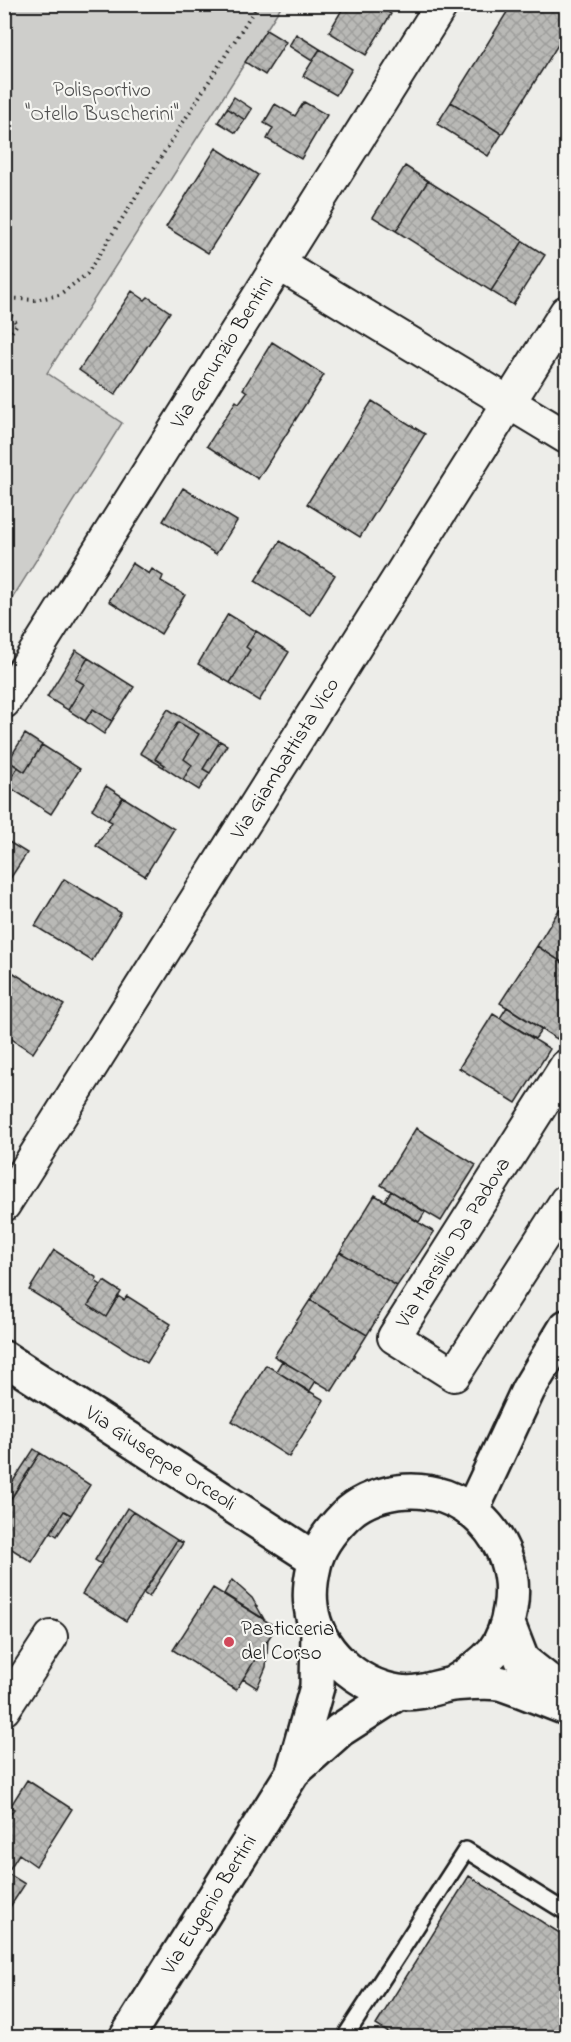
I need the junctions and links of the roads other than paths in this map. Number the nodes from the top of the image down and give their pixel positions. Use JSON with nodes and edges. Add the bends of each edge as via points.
{"nodes":[{"id":1,"x":442,"y":4,"type":"edge"},
{"id":2,"x":279,"y":264,"type":"junction"},
{"id":3,"x":567,"y":312,"type":"edge"},
{"id":4,"x":510,"y":403,"type":"junction"},
{"id":5,"x":567,"y":437,"type":"edge"},
{"id":6,"x":4,"y":702,"type":"edge"},
{"id":7,"x":567,"y":1066,"type":"edge"},
{"id":8,"x":567,"y":1201,"type":"edge"},
{"id":9,"x":4,"y":1205,"type":"edge"},
{"id":10,"x":567,"y":1327,"type":"edge"},
{"id":11,"x":4,"y":1359,"type":"edge"},
{"id":12,"x":472,"y":1510,"type":"junction"},
{"id":13,"x":315,"y":1559,"type":"junction"},
{"id":14,"x":507,"y":1624,"type":"junction"},
{"id":15,"x":318,"y":1631,"type":"junction"},
{"id":16,"x":51,"y":1637,"type":"dead end"},
{"id":17,"x":452,"y":1684,"type":"junction"},
{"id":18,"x":399,"y":1692,"type":"junction"},
{"id":19,"x":567,"y":1695,"type":"edge"},
{"id":20,"x":567,"y":1708,"type":"edge"},
{"id":21,"x":4,"y":1709,"type":"edge"},
{"id":22,"x":293,"y":1772,"type":"junction"},
{"id":23,"x":567,"y":1912,"type":"edge"},
{"id":24,"x":126,"y":2037,"type":"edge"},
{"id":25,"x":356,"y":2037,"type":"edge"}],
"edges":[{"from":1,"to":2,"type":"street","name":"Via Genunzio Bentini"},
{"from":2,"to":4,"type":"street"},
{"from":2,"to":6,"type":"street","name":"Via Genunzio Bentini"},
{"from":3,"to":4,"type":"street","name":"Via Giambattista Vico"},
{"from":4,"to":5,"type":"street"},
{"from":4,"to":9,"type":"street","name":"Via Giambattista Vico"},
{"from":7,"to":8,"type":"street","name":"Via Marsilio Da Padova","via":[[394,1337],[454,1376]]},
{"from":10,"to":12,"type":"street","via":[[528,1390]]},
{"from":11,"to":13,"type":"street","name":"Via Giuseppe Orceoli"},
{"from":12,"to":13,"type":"street","via":[[444,1495],[412,1490],[381,1495],[352,1509],[330,1531]]},
{"from":12,"to":14,"type":"street","via":[[494,1533],[508,1562],[513,1593]]},
{"from":13,"to":15,"type":"street","via":[[310,1583],[311,1608]]},
{"from":14,"to":17,"type":"street","via":[[495,1649],[476,1670]]},
{"from":14,"to":19,"type":"street","via":[[522,1660]]},
{"from":15,"to":18,"type":"street","via":[[338,1660],[366,1682]]},
{"from":15,"to":22,"type":"street","via":[[317,1687]]},
{"from":16,"to":21,"type":"street"},
{"from":17,"to":18,"type":"street","via":[[426,1692]]},
{"from":17,"to":20,"type":"street","via":[[498,1683]]},
{"from":18,"to":22,"type":"street","via":[[340,1730]]},
{"from":22,"to":24,"type":"street","name":"Via Eugenio Bertini"},
{"from":23,"to":25,"type":"lane","via":[[466,1850],[348,2032]]}]}
